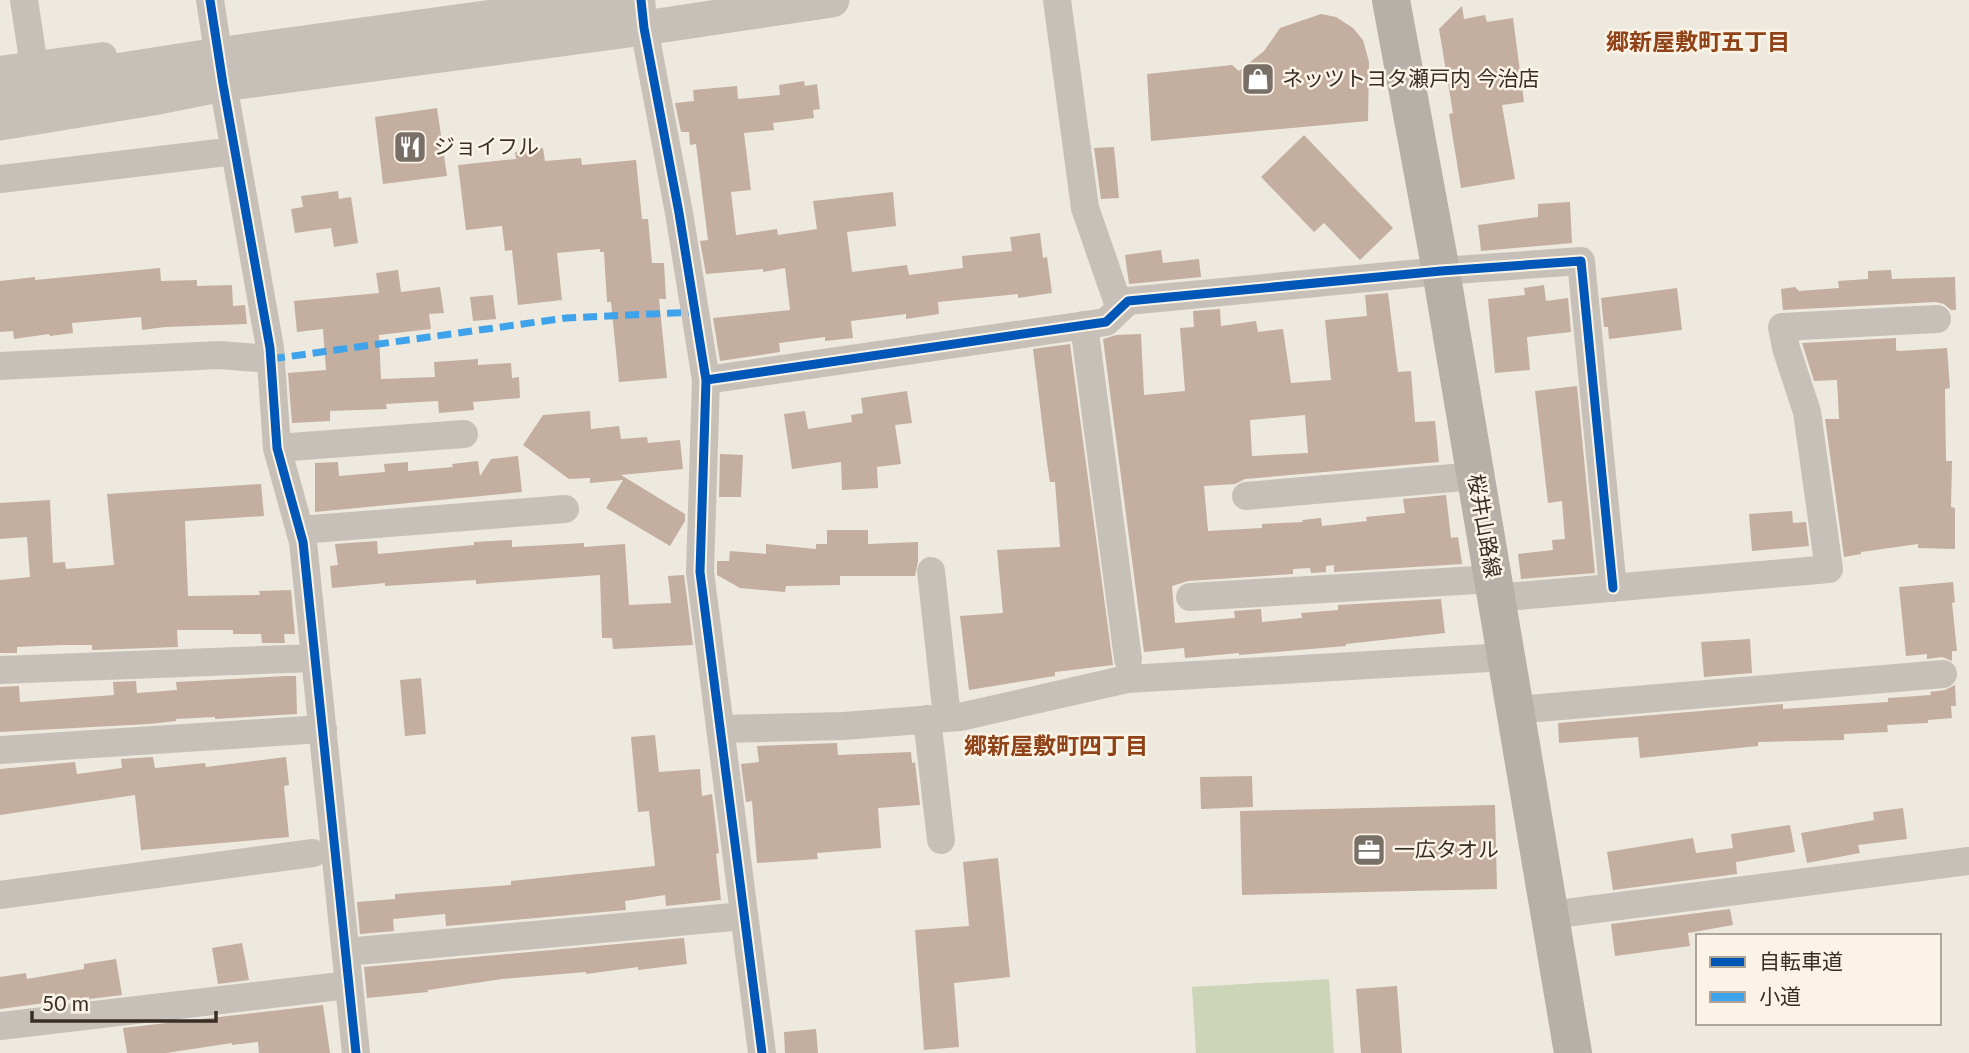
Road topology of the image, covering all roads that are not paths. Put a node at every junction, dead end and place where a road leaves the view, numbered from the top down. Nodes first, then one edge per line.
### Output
1 (24, 0) edge
2 (210, 0) edge
3 (616, 0) edge
4 (832, 0) edge
5 (1057, 0) edge
6 (1391, 0) edge
7 (643, 14) edge
8 (219, 60) junction
9 (34, 66) junction
10 (0, 71) edge
11 (152, 82) junction
12 (0, 89) edge
13 (0, 123) edge
14 (235, 150) junction
15 (0, 179) edge
16 (1441, 271) junction
17 (1120, 309) junction
18 (1937, 319) dead end
19 (1084, 325) junction
20 (271, 359) junction
21 (0, 366) edge
22 (706, 380) junction
23 (464, 434) dead end
24 (277, 449) junction
25 (1475, 476) junction
26 (1247, 496) dead end
27 (565, 509) dead end
28 (300, 530) junction
29 (931, 571) dead end
30 (1613, 587) junction
31 (1494, 588) junction
32 (1190, 597) dead end
33 (1506, 657) junction
34 (315, 658) junction
35 (1128, 659) dead end
36 (0, 670) edge
37 (1943, 674) dead end
38 (1515, 710) junction
39 (937, 718) junction
40 (323, 729) junction
41 (720, 730) junction
42 (0, 750) edge
43 (941, 840) dead end
44 (313, 853) dead end
45 (1969, 861) edge
46 (0, 895) edge
47 (1550, 915) junction
48 (744, 916) junction
49 (346, 952) junction
50 (349, 985) junction
51 (0, 1026) edge
52 (356, 1053) edge
53 (762, 1053) edge
54 (1573, 1053) edge

1 - 9 street
2 - 8 street
3 - 8 street
4 - 7 street
5 - 17 street
6 - 16 main road, 桜井山路線
7 - 8 street
7 - 22 street
8 - 9 street
8 - 11 street
8 - 14 street
9 - 10 street
11 - 12 street
11 - 13 street
14 - 15 street
14 - 20 street
16 - 17 street
16 - 25 main road, 桜井山路線
16 - 30 street
17 - 19 street
18 - 30 street
19 - 22 street
19 - 35 street
20 - 21 street
20 - 24 street
22 - 41 street
23 - 24 street
24 - 28 street
25 - 26 street
25 - 31 main road, 桜井山路線
27 - 28 street
28 - 34 street
29 - 39 street
30 - 31 street
31 - 32 street
31 - 33 main road, 桜井山路線
33 - 38 main road, 桜井山路線
33 - 39 street
34 - 36 street
34 - 40 street
37 - 38 street
38 - 47 main road, 桜井山路線
39 - 41 street
39 - 43 street
40 - 42 street
40 - 49 street
41 - 48 street
44 - 46 street
45 - 47 street
47 - 54 main road, 桜井山路線
48 - 49 street
48 - 53 street
49 - 50 street
50 - 51 street
50 - 52 street

